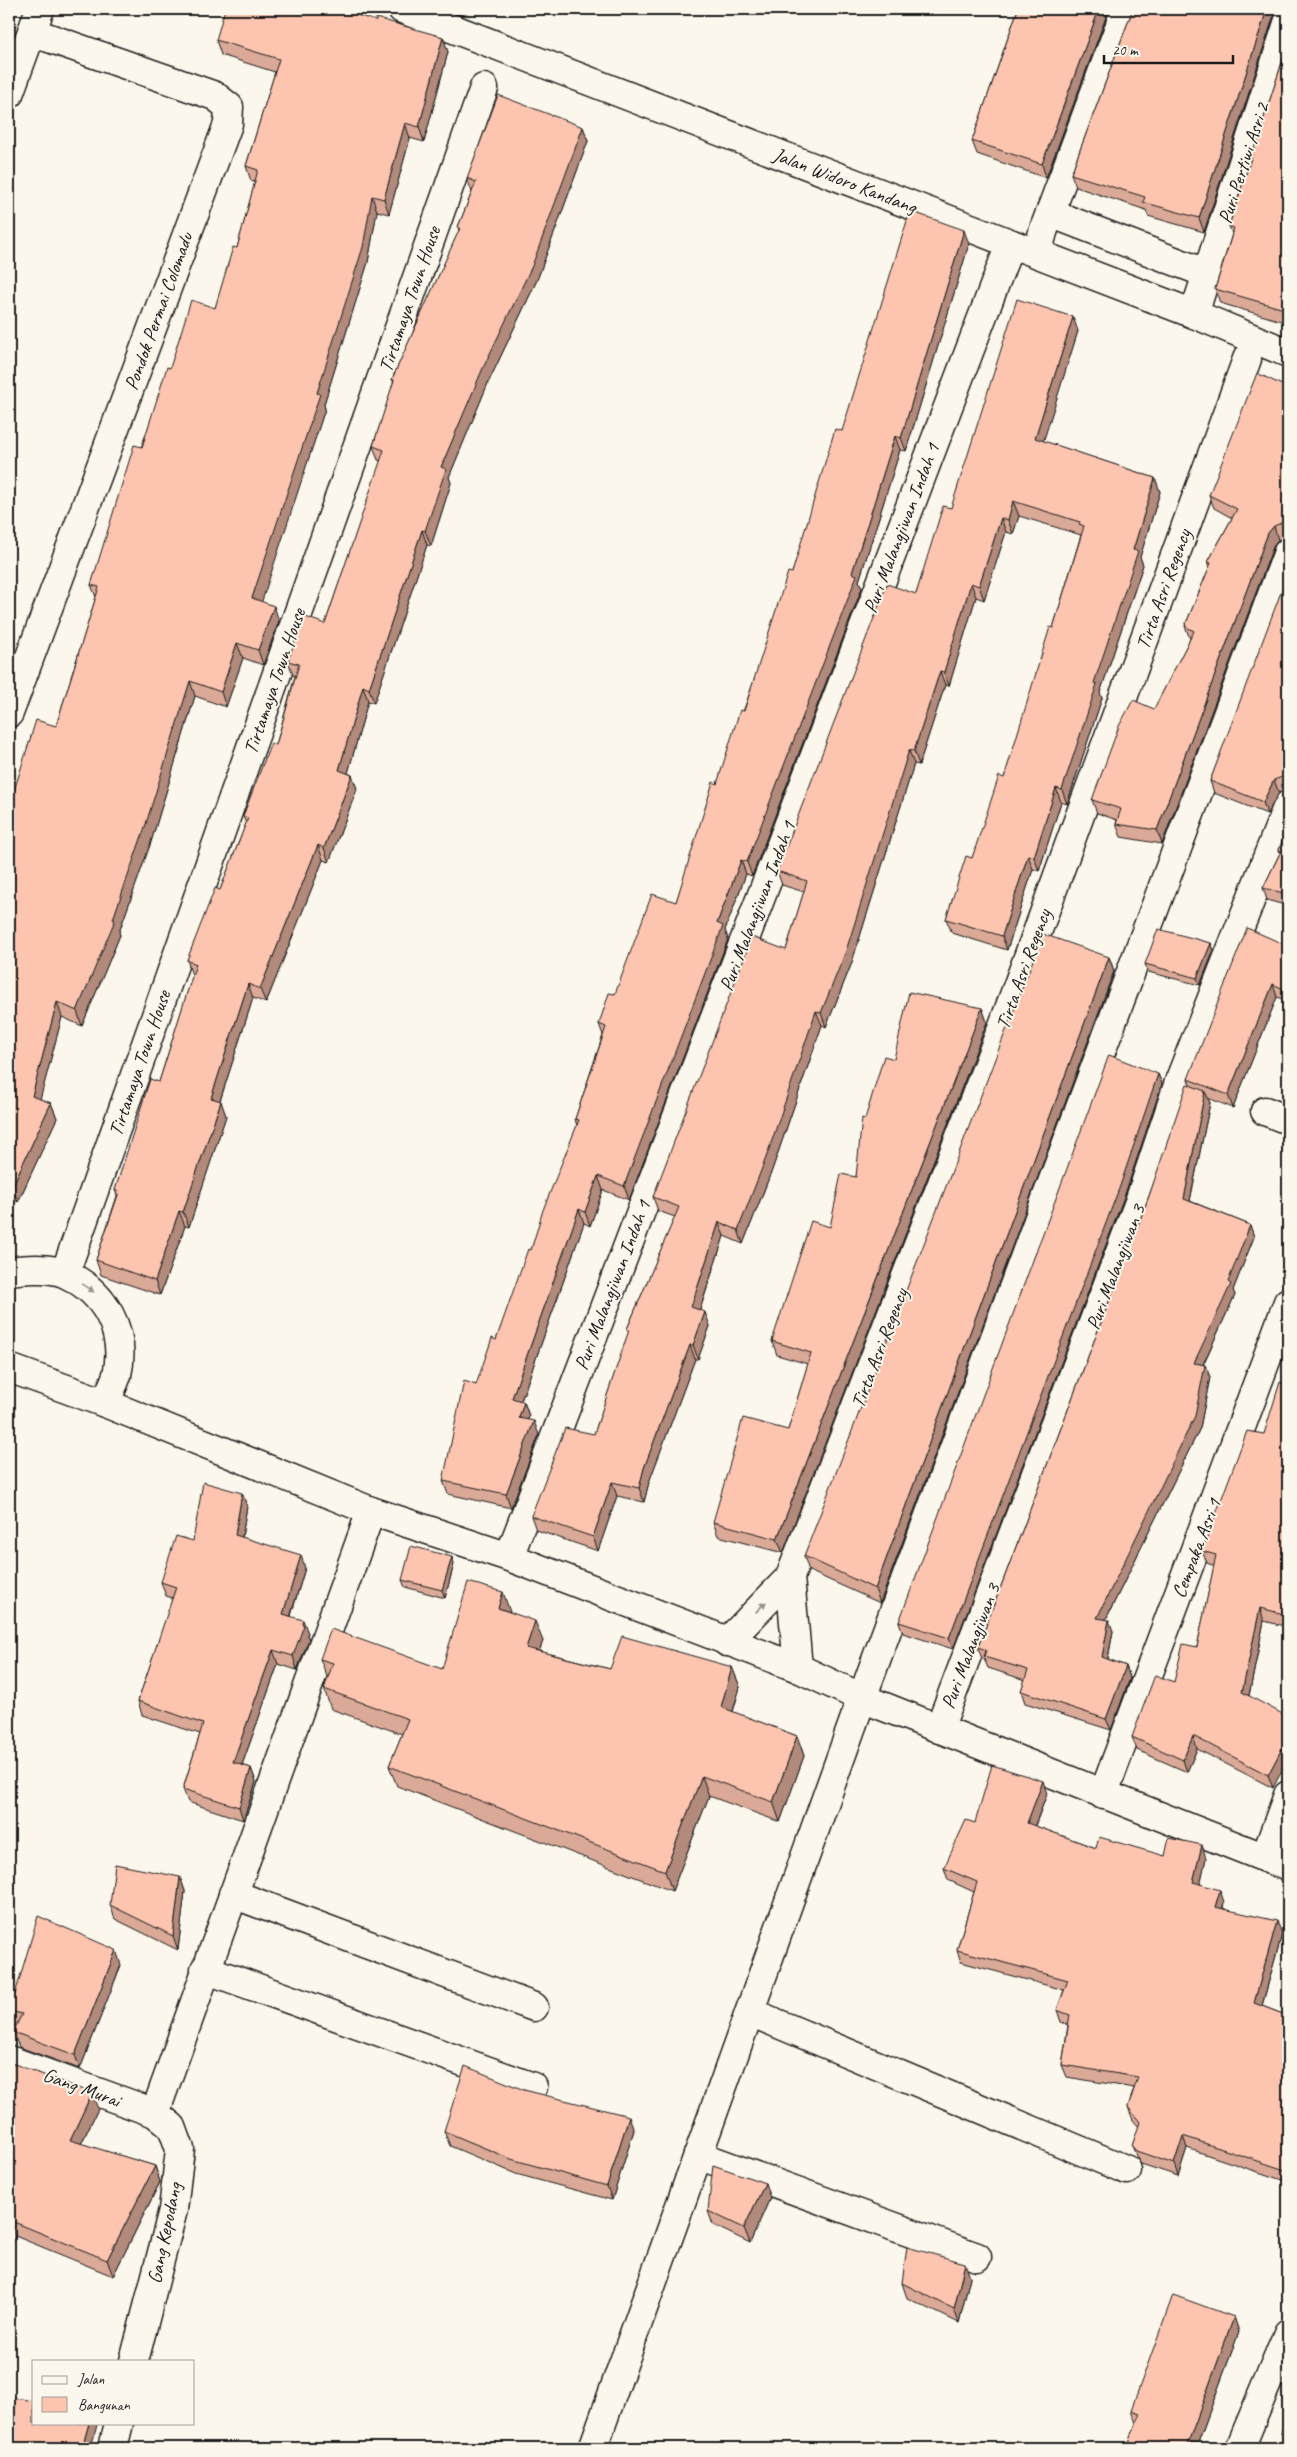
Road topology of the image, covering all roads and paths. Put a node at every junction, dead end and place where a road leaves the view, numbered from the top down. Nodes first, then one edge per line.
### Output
1 (402, 9) edge
2 (1126, 9) edge
3 (36, 20) edge
4 (1288, 23) edge
5 (484, 88) dead end
6 (9, 94) edge
7 (1050, 214) junction
8 (1037, 253) junction
9 (1006, 255) dead end
10 (1208, 274) junction
11 (1194, 314) junction
12 (1288, 353) edge
13 (1247, 359) dead end
14 (1288, 552) edge
15 (9, 713) edge
16 (1288, 805) edge
17 (9, 1271) edge
18 (65, 1273) junction
19 (1288, 1302) edge
20 (9, 1368) edge
21 (105, 1403) junction
22 (372, 1511) junction
23 (508, 1557) junction
24 (790, 1577) junction
25 (727, 1642) junction
26 (798, 1668) junction
27 (862, 1698) junction
28 (939, 1729) junction
29 (1103, 1795) junction
30 (1288, 1795) edge
31 (1277, 1862) edge
32 (233, 1894) junction
33 (205, 1969) junction
34 (534, 2007) dead end
35 (750, 2012) junction
36 (9, 2060) edge
37 (533, 2087) dead end
38 (155, 2114) junction
39 (698, 2155) junction
40 (1127, 2170) dead end
41 (976, 2257) dead end
42 (1288, 2334) edge
43 (134, 2360) edge
44 (119, 2424) edge
45 (113, 2448) edge
46 (593, 2448) edge
47 (1240, 2448) edge

1 - 8 street, Jalan Widoro Kandang
2 - 7 street
3 - 6 street, Pondok Permai Colomadu
3 - 15 street, Pondok Permai Colomadu
4 - 10 street, Puri Pertiwi Asri 2
5 - 18 street, Tirtamaya Town House
7 - 8 street
7 - 10 street
8 - 11 street, Jalan Widoro Kandang
9 - 23 street, Puri Malangjiwan Indah 1
10 - 11 street, Puri Pertiwi Asri 2
11 - 12 street, Jalan Widoro Kandang
13 - 24 street, Tirta Asri Regency
14 - 27 street
16 - 28 street, Puri Malangjiwan 3
17 - 18 street
18 -> 21 street
19 - 29 street, Cempaka Asri 1
20 - 21 street
21 - 22 street
22 - 23 street
22 - 32 street
23 - 25 street
25 -> 24 street, Tirta Asri Regency
24 - 26 street, Tirta Asri Regency
25 - 26 street
26 - 27 street
27 - 28 street
27 - 35 street
28 - 29 street
29 - 31 street
30 - 31 street
32 - 33 street
32 - 34 street
33 - 37 street
33 - 38 street
35 - 39 street
35 - 40 street
36 - 38 street, Gang Murai
38 - 43 street, Gang Kepodang
39 - 41 street
39 - 46 street
42 - 47 street
44 - 45 street

